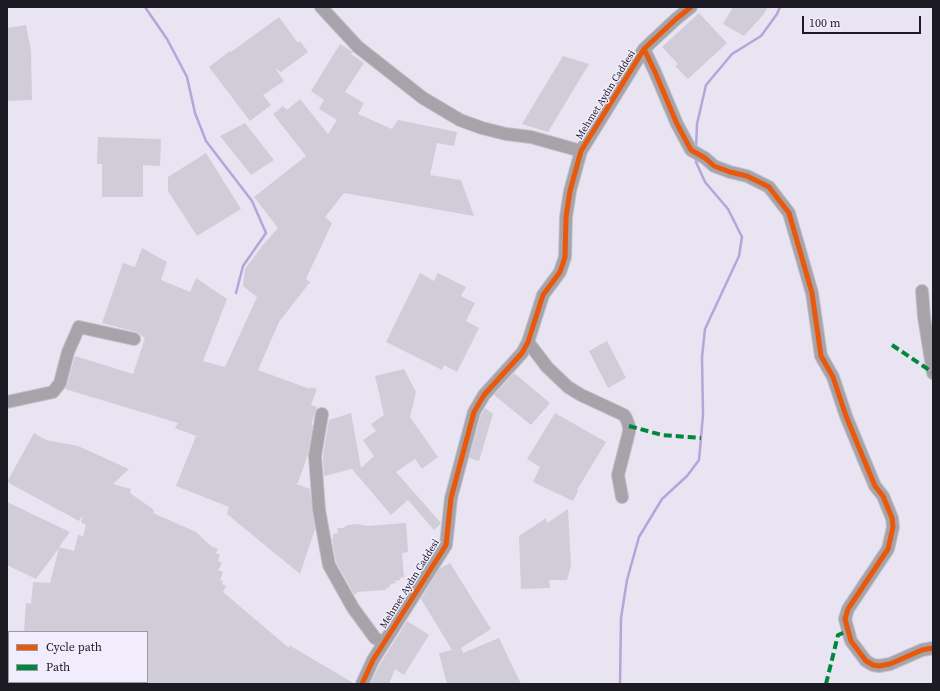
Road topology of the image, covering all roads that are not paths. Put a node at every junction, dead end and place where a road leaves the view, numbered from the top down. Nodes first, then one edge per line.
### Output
1 (321, 7) edge
2 (691, 7) edge
3 (644, 49) junction
4 (581, 151) junction
5 (922, 290) dead end
6 (134, 339) dead end
7 (528, 342) junction
8 (933, 373) edge
9 (7, 402) edge
10 (322, 414) dead end
11 (622, 497) dead end
12 (384, 643) junction
13 (933, 648) edge
14 (362, 684) edge

1 - 4 street
2 - 3 street, Mehmet Aydın Caddesi
3 - 4 street, Mehmet Aydın Caddesi
3 - 13 street
4 - 7 street, Mehmet Aydın Caddesi
5 - 8 street
6 - 9 street
7 - 11 street
7 - 12 street, Mehmet Aydın Caddesi
10 - 12 street
12 - 14 street, Mehmet Aydın Caddesi

